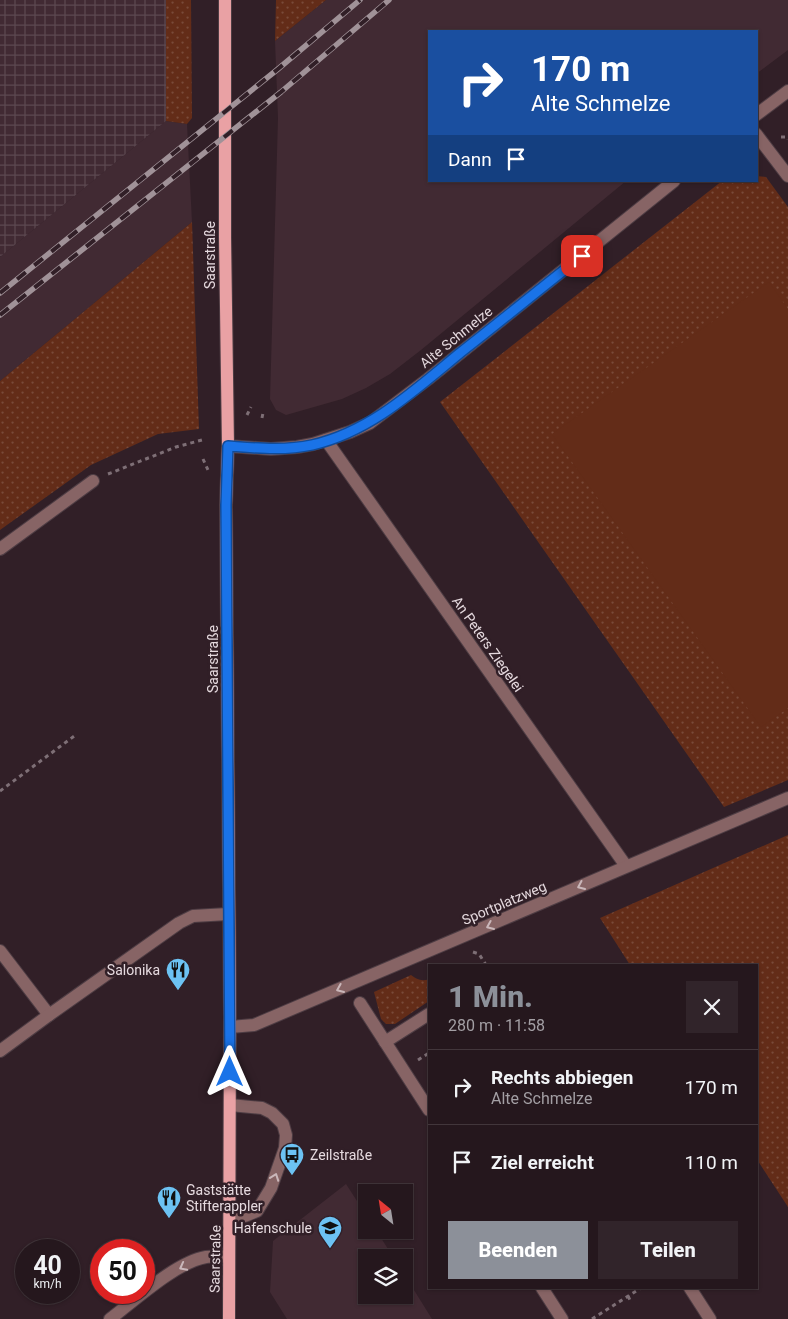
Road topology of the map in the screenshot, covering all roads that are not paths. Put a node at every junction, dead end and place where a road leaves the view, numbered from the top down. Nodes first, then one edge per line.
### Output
1 (225, 0) edge
2 (788, 91) edge
3 (758, 114) edge
4 (758, 137) edge
5 (788, 176) edge
6 (673, 182) edge
7 (326, 440) junction
8 (228, 446) junction
9 (93, 480) road end
10 (0, 549) edge
11 (788, 798) edge
12 (626, 866) junction
13 (228, 914) junction
14 (0, 951) edge
15 (360, 1003) dead end
16 (49, 1015) junction
17 (428, 1015) edge
18 (230, 1027) junction
19 (385, 1042) junction
20 (0, 1051) edge
21 (230, 1105) junction
22 (428, 1108) edge
23 (230, 1216) junction
24 (229, 1256) junction
25 (543, 1289) edge
26 (691, 1289) edge
27 (110, 1319) edge
28 (230, 1319) edge
29 (562, 1319) edge
30 (710, 1319) edge

1 - 8 main road, Saarstraße
2 - 3 street
4 - 5 street
6 - 7 street, Alte Schmelze
7 - 8 street, Alte Schmelze
7 - 12 street, An Peters Ziegelei
8 - 13 main road, Saarstraße
9 - 10 street
11 - 12 street, Sportplatzweg
12 -> 18 street, Sportplatzweg
13 - 16 street
13 - 18 main road, Saarstraße
14 - 16 street
15 - 19 street
16 - 20 street
17 - 19 street
18 - 21 main road, Saarstraße
19 - 22 street
21 - 23 main road, Saarstraße
23 -> 21 street
23 - 24 main road, Saarstraße
24 -> 27 street
24 - 28 main road, Saarstraße
25 - 29 street
26 - 30 street

